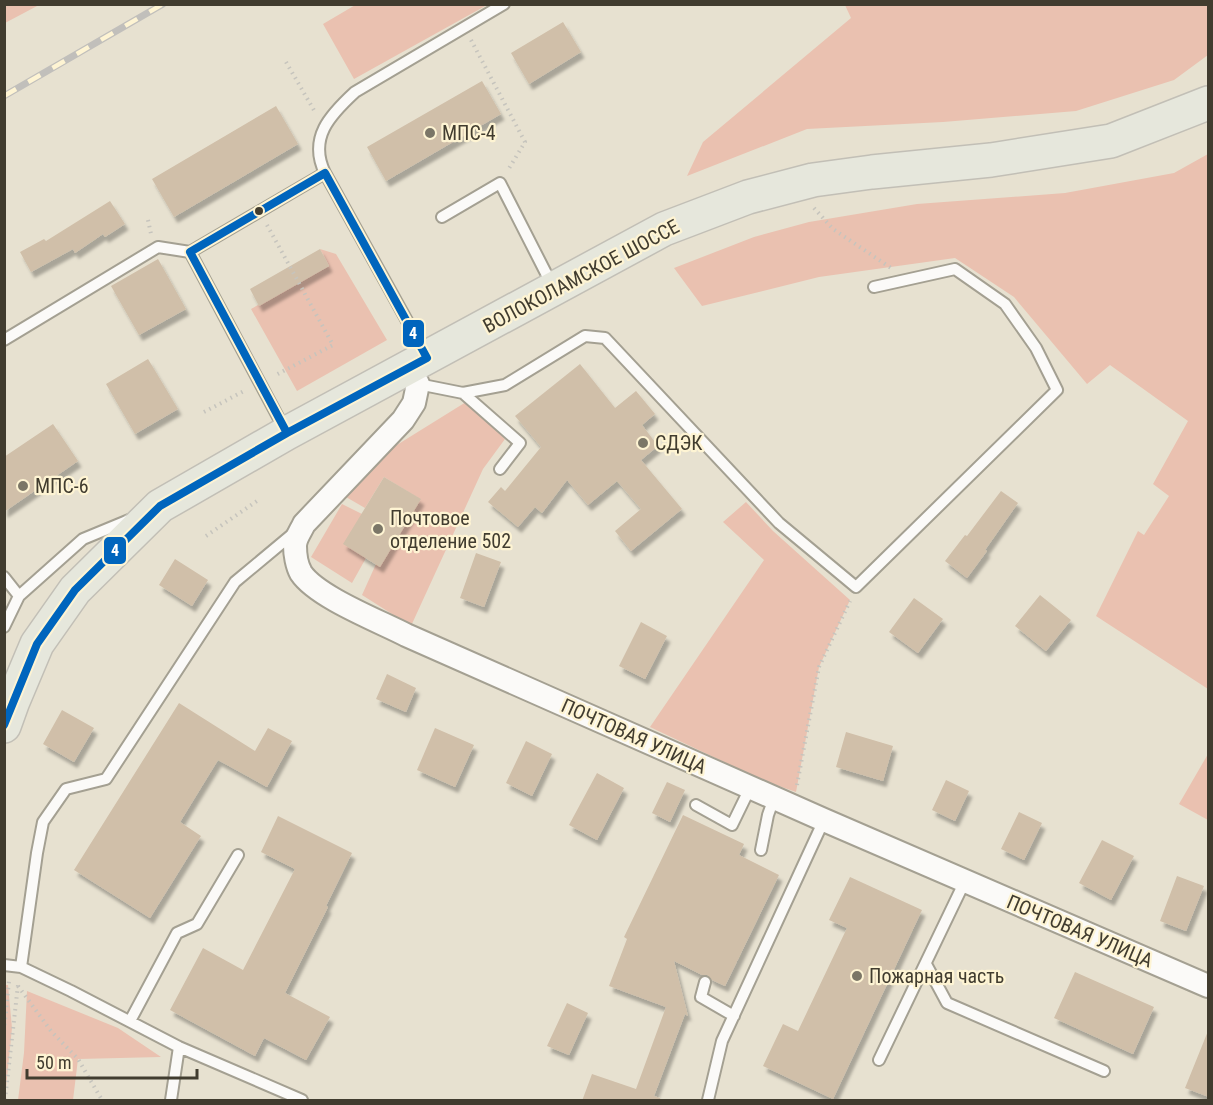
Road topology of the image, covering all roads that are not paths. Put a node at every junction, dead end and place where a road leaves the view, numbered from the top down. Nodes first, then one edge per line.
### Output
1 (504, 4) edge
2 (1209, 103) edge
3 (325, 173) junction
4 (442, 217) dead end
5 (190, 252) junction
6 (874, 287) dead end
7 (554, 288) junction
8 (4, 340) edge
9 (418, 370) junction
10 (463, 393) junction
11 (287, 433) junction
12 (500, 469) dead end
13 (160, 507) junction
14 (304, 524) junction
15 (4, 578) edge
16 (19, 596) junction
17 (4, 627) edge
18 (4, 726) edge
19 (750, 788) junction
20 (783, 802) junction
21 (696, 805) dead end
22 (824, 820) junction
23 (761, 850) dead end
24 (238, 855) dead end
25 (965, 881) junction
26 (926, 964) junction
27 (4, 965) edge
28 (21, 967) junction
29 (705, 982) dead end
30 (1209, 986) edge
31 (734, 1016) junction
32 (130, 1021) junction
33 (179, 1047) junction
34 (879, 1060) dead end
35 (1104, 1071) dead end
36 (171, 1101) edge
37 (302, 1101) edge
38 (708, 1101) edge

1 - 3 lane
2 - 7 main road, ВОЛОКОЛАМСКОЕ ШОССЕ
3 - 5 lane
3 - 9 lane
4 - 7 lane
5 - 8 lane
5 - 11 lane
6 - 10 lane
7 - 9 main road, ВОЛОКОЛАМСКОЕ ШОССЕ
9 - 10 lane
9 - 11 main road, ВОЛОКОЛАМСКОЕ ШОССЕ
9 - 14 street, ПОЧТОВАЯ УЛИЦА
10 - 12 lane
11 - 13 main road, ВОЛОКОЛАМСКОЕ ШОССЕ
13 - 16 lane
13 - 18 main road, ВОЛОКОЛАМСКОЕ ШОССЕ
14 - 19 street, ПОЧТОВАЯ УЛИЦА
14 - 28 lane
15 - 16 lane
16 - 17 lane
19 - 20 street, ПОЧТОВАЯ УЛИЦА
19 - 21 lane
20 - 22 street, ПОЧТОВАЯ УЛИЦА
20 - 23 lane
22 - 25 street, ПОЧТОВАЯ УЛИЦА
22 - 31 lane
24 - 32 lane
25 - 26 lane
25 - 30 street, ПОЧТОВАЯ УЛИЦА
26 - 34 lane
26 - 35 lane
27 - 28 lane
28 - 32 lane
29 - 31 lane
31 - 38 lane
32 - 33 lane
33 - 36 lane
33 - 37 lane

